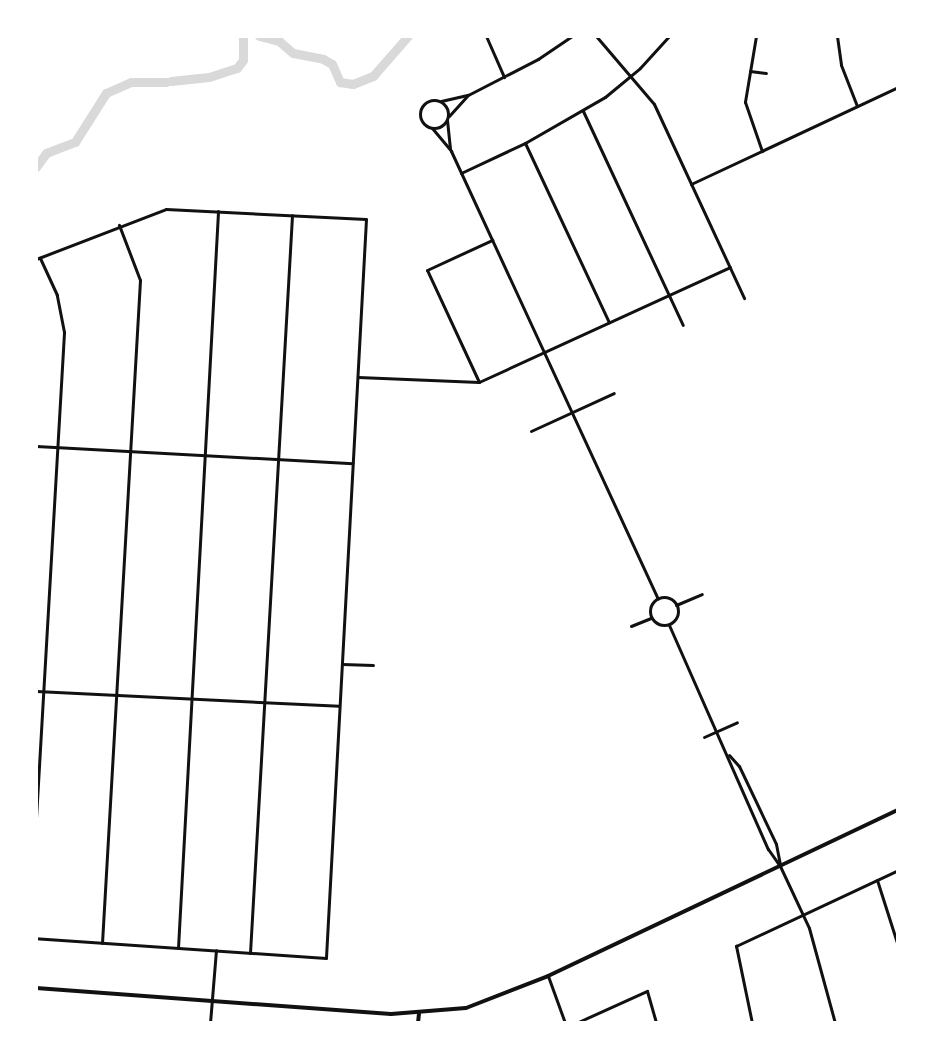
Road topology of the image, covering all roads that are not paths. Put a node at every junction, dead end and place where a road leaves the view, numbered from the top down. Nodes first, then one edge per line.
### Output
1 (486, 36) edge
2 (572, 36) edge
3 (596, 36) edge
4 (669, 36) edge
5 (756, 36) edge
6 (837, 36) edge
7 (750, 71) junction
8 (766, 74) dead end
9 (631, 76) junction
10 (504, 77) junction
11 (898, 87) edge
12 (468, 95) junction
13 (441, 101) junction
14 (857, 106) junction
15 (583, 111) junction
16 (447, 119) junction
17 (432, 128) junction
18 (525, 144) junction
19 (451, 151) junction
20 (762, 151) junction
21 (461, 173) junction
22 (691, 184) junction
23 (218, 211) junction
24 (292, 215) junction
25 (119, 225) junction
26 (492, 240) junction
27 (38, 258) edge
28 (730, 267) junction
29 (669, 295) junction
30 (744, 298) dead end
31 (609, 322) junction
32 (683, 326) dead end
33 (543, 353) junction
34 (358, 376) junction
35 (478, 382) junction
36 (614, 393) dead end
37 (571, 413) junction
38 (531, 432) dead end
39 (36, 446) edge
40 (57, 447) junction
41 (130, 451) junction
42 (204, 456) junction
43 (278, 460) junction
44 (353, 463) junction
45 (702, 594) dead end
46 (658, 598) junction
47 (676, 605) junction
48 (651, 618) junction
49 (669, 625) junction
50 (631, 626) dead end
51 (341, 664) junction
52 (373, 665) dead end
53 (36, 691) edge
54 (43, 692) junction
55 (116, 695) junction
56 (192, 699) junction
57 (264, 703) junction
58 (339, 706) junction
59 (736, 722) dead end
60 (717, 730) junction
61 (704, 737) dead end
62 (729, 755) junction
63 (898, 810) edge
64 (36, 818) edge
65 (780, 866) junction
66 (898, 870) edge
67 (877, 880) junction
68 (803, 915) junction
69 (36, 938) edge
70 (102, 943) junction
71 (898, 946) edge
72 (178, 948) junction
73 (216, 950) junction
74 (250, 953) junction
75 (548, 976) junction
76 (36, 988) edge
77 (212, 999) junction
78 (419, 1014) junction
79 (210, 1023) edge
80 (418, 1023) edge
81 (565, 1023) edge
82 (576, 1023) edge
83 (656, 1023) edge
84 (752, 1023) edge
85 (836, 1023) edge

1 - 10 street
2 - 10 street
3 - 9 street
4 - 9 street
5 - 7 street
6 - 14 street
7 - 8 street
7 - 20 street
9 - 15 street
9 - 22 street
10 - 12 street
11 - 14 street
12 - 13 street
12 - 16 street
13 - 16 street
13 - 17 street
14 - 20 street
15 - 18 street
15 - 29 street
16 - 17 street
16 - 19 street
17 - 19 street
18 - 21 street
18 - 31 street
19 - 21 street
20 - 22 street
21 - 26 street
22 - 28 street
23 - 24 street
23 - 25 street
23 - 42 street
24 - 34 street
24 - 43 street
25 - 27 street
25 - 41 street
26 - 33 street
26 - 35 street
27 - 40 street
28 - 29 street
28 - 30 street
29 - 31 street
29 - 32 street
31 - 33 street
33 - 35 street
33 - 37 street
34 - 35 street
34 - 44 street
36 - 37 street
37 - 38 street
37 - 46 street
39 - 40 street
40 - 41 street
40 - 54 street
41 - 42 street
41 - 55 street
42 - 43 street
42 - 56 street
43 - 44 street
43 - 57 street
44 - 51 street
45 - 47 street
46 - 47 street
46 - 48 street
47 - 49 street
48 - 49 street
48 - 50 street
49 - 60 street
51 - 52 street
51 - 58 street
53 - 54 street
54 - 55 street
54 - 64 street
55 - 56 street
55 - 70 street
56 - 57 street
56 - 72 street
57 - 58 street
57 - 74 street
58 - 74 street
59 - 60 street
60 - 61 street
60 - 62 street
62 - 65 street
62 - 65 street
63 - 65 main road
65 - 68 street
65 - 75 main road
66 - 67 street
67 - 68 street
67 - 71 street
68 - 84 street
68 - 85 street
69 - 70 street
70 - 72 street
72 - 73 street
73 - 74 street
73 - 77 street
75 - 78 main road
75 - 81 street
76 - 77 main road
77 - 78 main road
77 - 79 street
78 - 80 main road
82 - 83 street

